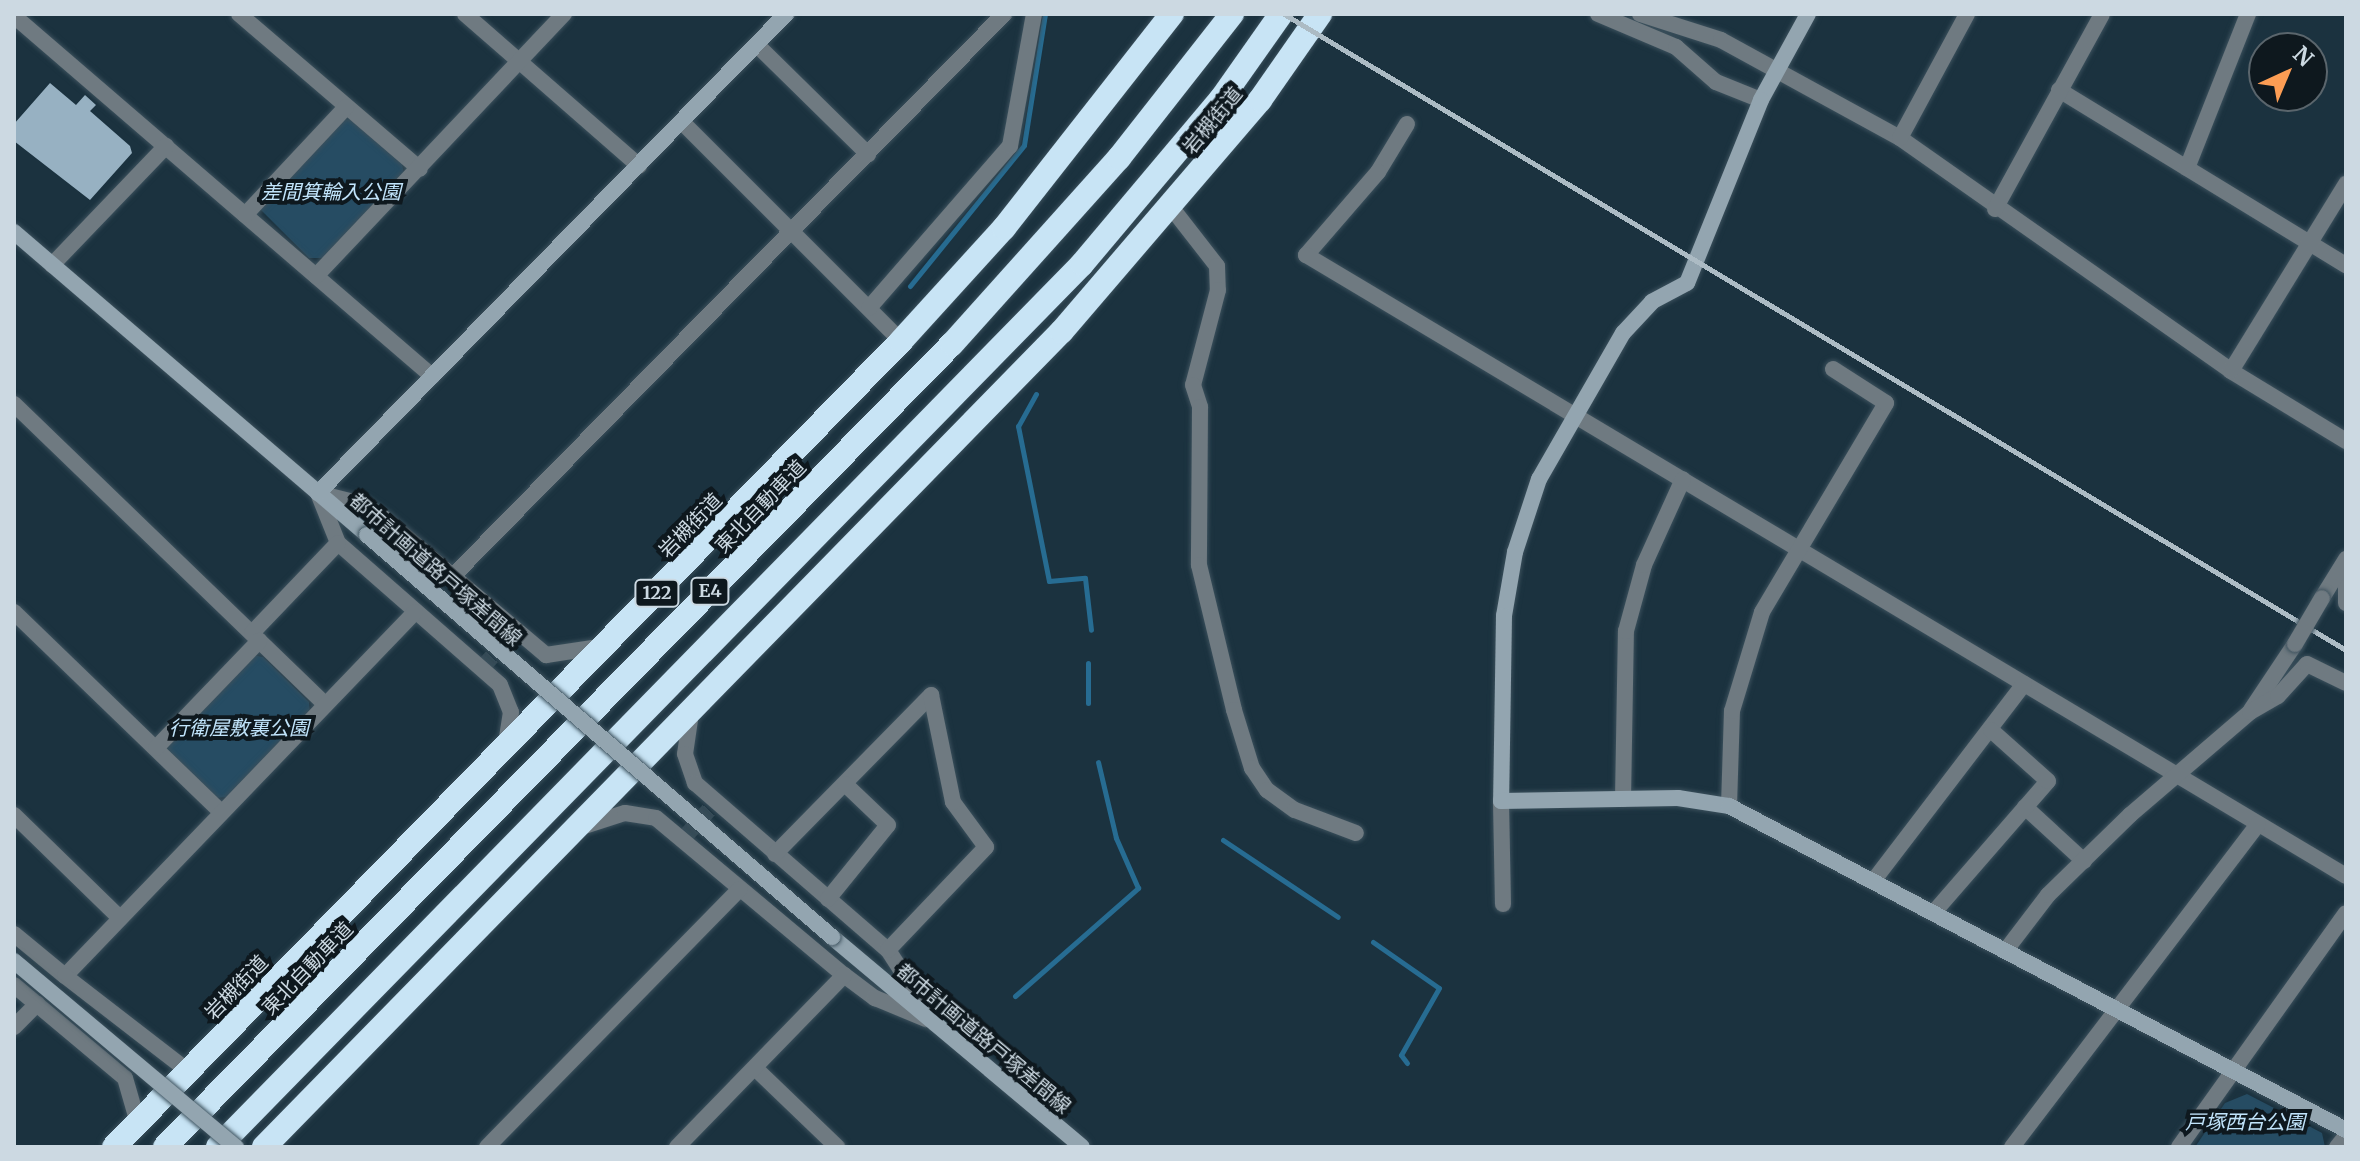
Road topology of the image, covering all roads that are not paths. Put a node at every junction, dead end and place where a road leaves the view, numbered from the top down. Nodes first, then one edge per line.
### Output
1 (239, 14) edge
2 (465, 14) edge
3 (564, 14) edge
4 (786, 14) edge
5 (1004, 14) edge
6 (1034, 14) edge
7 (1172, 14) edge
8 (1232, 14) edge
9 (1281, 14) edge
10 (1320, 14) edge
11 (1598, 14) edge
12 (1640, 14) edge
13 (1808, 14) edge
14 (1967, 14) edge
15 (2102, 14) edge
16 (2248, 14) edge
17 (14, 16) edge
18 (757, 45) junction
19 (523, 63) junction
20 (1777, 68) junction
21 (2059, 90) junction
22 (1761, 100) junction
23 (346, 107) junction
24 (682, 122) junction
25 (1407, 124) dead end
26 (1900, 138) junction
27 (166, 146) junction
28 (868, 154) junction
29 (639, 166) junction
30 (2187, 168) junction
31 (420, 169) junction
32 (2346, 184) edge
33 (1171, 207) junction
34 (1995, 209) junction
35 (245, 215) junction
36 (793, 231) junction
37 (14, 232) edge
38 (2308, 242) junction
39 (52, 265) junction
40 (2346, 265) edge
41 (316, 276) junction
42 (869, 308) junction
43 (901, 341) junction
44 (1833, 369) dead end
45 (2231, 371) junction
46 (432, 376) junction
47 (14, 404) edge
48 (1574, 414) junction
49 (2346, 441) edge
50 (1683, 479) junction
51 (318, 493) junction
52 (338, 543) junction
53 (1798, 548) junction
54 (2346, 559) edge
55 (2346, 574) edge
56 (453, 576) junction
57 (2346, 603) edge
58 (14, 612) edge
59 (415, 612) junction
60 (256, 637) junction
61 (609, 643) junction
62 (2346, 683) edge
63 (2024, 684) junction
64 (325, 704) junction
65 (693, 707) junction
66 (2250, 712) junction
67 (1991, 730) junction
68 (156, 748) junction
69 (505, 750) junction
70 (2176, 776) junction
71 (845, 784) junction
72 (1623, 799) junction
73 (1501, 801) junction
74 (1729, 806) junction
75 (2025, 807) junction
76 (220, 811) junction
77 (14, 815) edge
78 (2258, 824) junction
79 (1356, 833) dead end
80 (569, 835) junction
81 (775, 854) junction
82 (2084, 861) junction
83 (2346, 876) edge
84 (1874, 880) junction
85 (740, 889) junction
86 (828, 899) junction
87 (1503, 904) dead end
88 (1935, 911) junction
89 (2346, 913) edge
90 (120, 918) junction
91 (14, 934) edge
92 (888, 950) junction
93 (2006, 950) junction
94 (14, 961) edge
95 (844, 975) junction
96 (65, 976) junction
97 (14, 985) edge
98 (37, 1004) junction
99 (2117, 1009) junction
100 (935, 1023) junction
101 (14, 1027) edge
102 (755, 1068) junction
103 (2232, 1069) junction
104 (188, 1071) junction
105 (138, 1123) junction
106 (2346, 1130) edge
107 (2346, 1136) edge
108 (272, 1144) edge
109 (114, 1147) edge
110 (165, 1147) edge
111 (218, 1147) edge
112 (236, 1147) edge
113 (487, 1147) edge
114 (677, 1147) edge
115 (837, 1147) edge
116 (1082, 1147) edge
117 (2012, 1147) edge
118 (2179, 1147) edge
119 (2337, 1147) edge

1 - 23 street
2 - 19 street
3 - 19 street
4 - 18 street
5 - 28 street
6 - 42 street
7 - 43 highway, 岩槻街道 / 122
8 - 110 highway, 東北自動車道 / E4
9 - 111 highway, E4
10 - 33 highway, 岩槻街道
11 - 22 street
12 - 20 street
13 - 20 street
14 - 26 street
15 - 21 street
16 - 30 street
17 - 27 street
18 - 24 street
18 - 28 street
19 - 29 street
19 - 31 street
20 - 22 street
20 - 26 street
21 - 30 street
21 - 34 street
22 - 48 street
23 - 31 street
23 - 35 street
24 - 29 street
24 - 36 street
25 - 48 street
26 - 34 street
27 - 35 street
27 - 39 street
28 - 36 street
29 - 46 street
30 - 38 street
31 - 41 street
32 - 38 street
33 - 65 highway, 岩槻街道
33 - 79 street
34 - 45 street
35 - 41 street
36 - 42 street
36 - 56 street
37 - 39 street, 都市計画道路戸塚差間線
38 - 40 street
38 - 45 street
39 - 51 street, 都市計画道路戸塚差間線
41 - 46 street
42 - 43 street
43 - 61 highway, 岩槻街道 / 122
44 - 53 street
45 - 49 street
46 - 51 street
47 - 60 street
48 - 50 street
48 - 73 street
50 - 53 street
50 - 72 street
51 - 52 street
51 - 56 street
51 - 100 street, 都市計画道路戸塚差間線, bridge
52 - 59 street
52 - 60 street
53 - 63 street
53 - 74 street
54 - 66 street, bridge
55 - 57 street
56 - 61 street
58 - 68 street
59 - 64 street
59 - 69 street
60 - 64 street
60 - 68 street
61 - 69 highway, 岩槻街道 / 122
62 - 66 street
63 - 67 street
63 - 70 street
64 - 76 street
65 - 80 highway, 岩槻街道
65 - 81 street
66 - 70 street
67 - 75 street
67 - 84 street
68 - 76 street
69 - 104 highway, 岩槻街道 / 122
70 - 78 street
70 - 82 street
71 - 81 street
71 - 86 street
71 - 92 street
72 - 73 street
72 - 74 street
73 - 87 street
74 - 84 street
75 - 82 street
75 - 88 street
76 - 90 street
77 - 90 street
78 - 83 street
78 - 99 street
80 - 85 street
80 - 108 highway, 岩槻街道
81 - 86 street
82 - 93 street
84 - 88 street
85 - 95 street
85 - 113 street
86 - 92 street
88 - 93 street
89 - 103 street
90 - 96 street
91 - 96 street
92 - 100 street
93 - 99 street
94 - 112 street, bridge
95 - 100 street
95 - 102 street
96 - 104 street
97 - 98 street
98 - 101 street
98 - 105 street
99 - 103 street
99 - 117 street
100 - 116 street, 都市計画道路戸塚差間線
102 - 114 street
102 - 115 street
103 - 106 street
103 - 118 street
104 - 105 highway, 岩槻街道 / 122
105 - 109 highway, 岩槻街道 / 122
107 - 119 street

